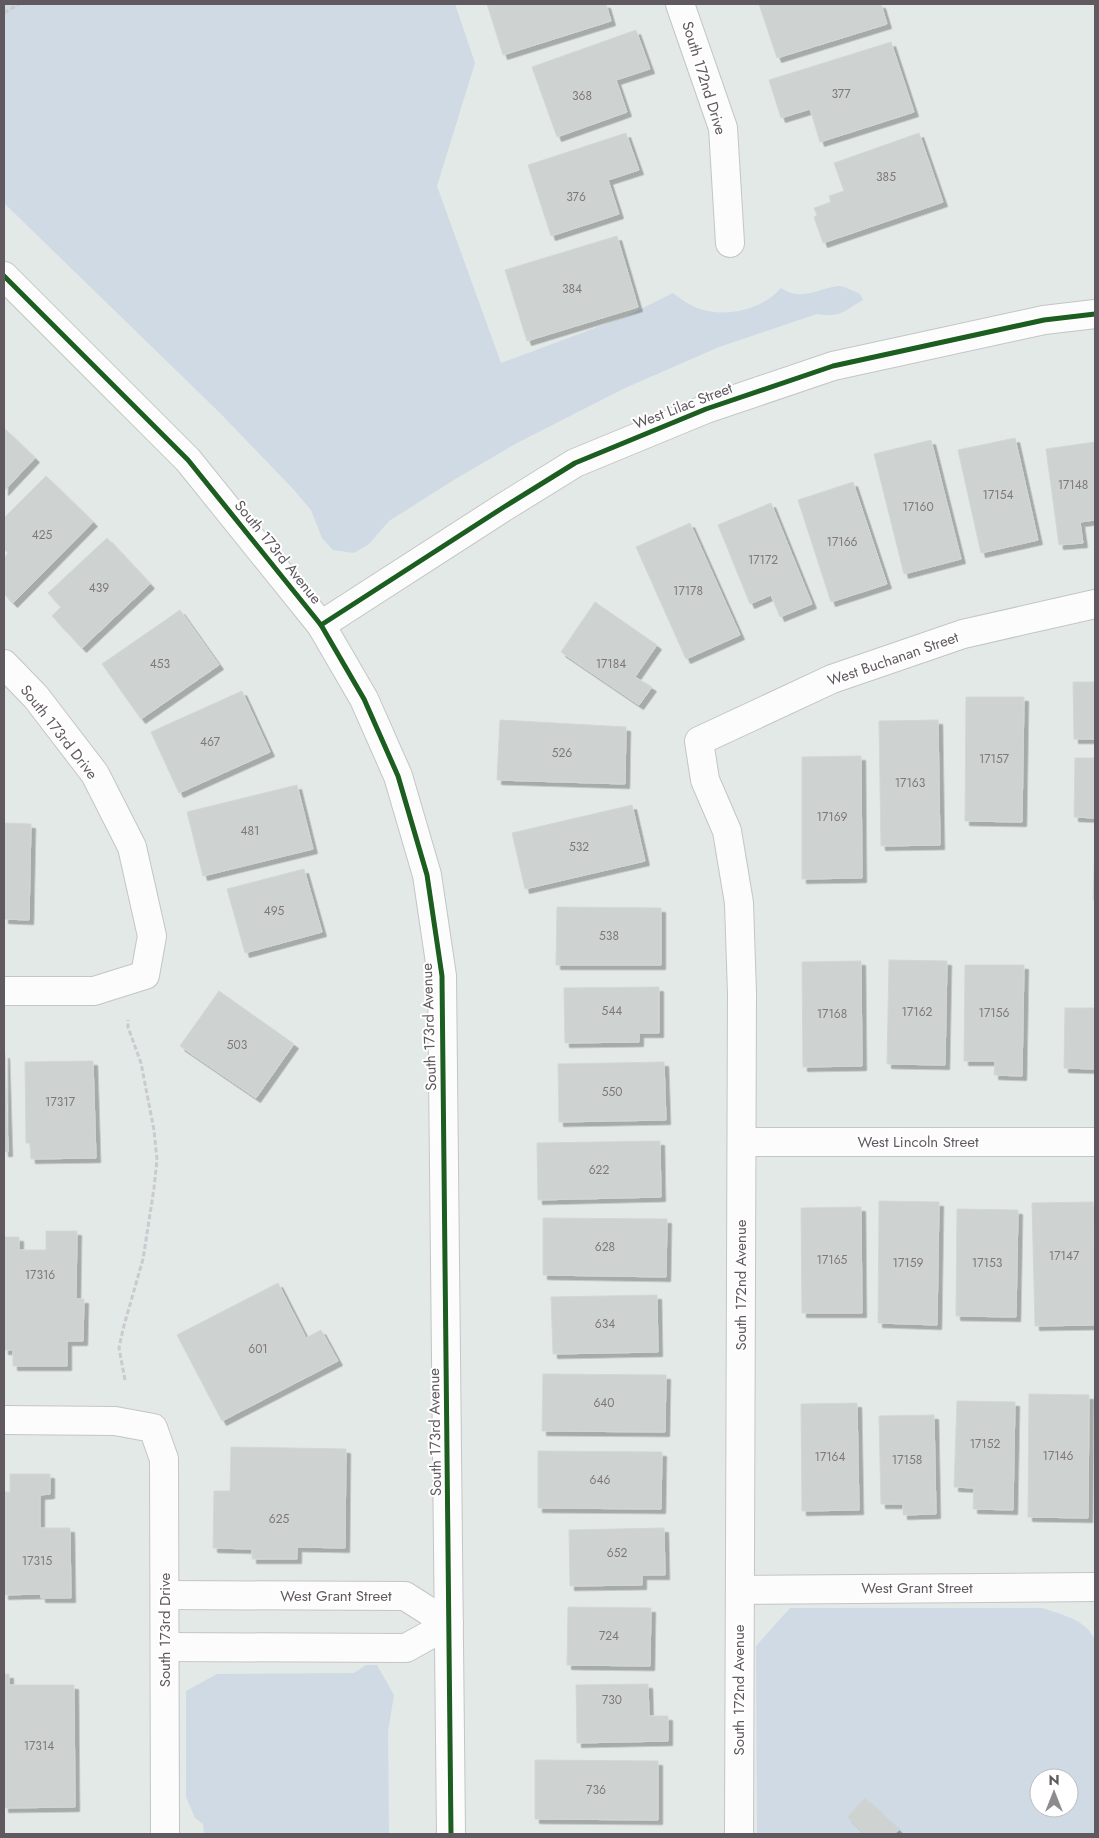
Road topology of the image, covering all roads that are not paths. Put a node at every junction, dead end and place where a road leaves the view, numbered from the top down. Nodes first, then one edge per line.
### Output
1 (680, 4) edge
2 (730, 243) dead end
3 (8, 288) edge
4 (1095, 314) edge
5 (1095, 604) edge
6 (321, 625) junction
7 (4, 664) edge
8 (699, 741) joint
9 (4, 991) edge
10 (742, 1142) junction
11 (1095, 1142) edge
12 (4, 1420) edge
13 (1095, 1587) edge
14 (740, 1590) junction
15 (165, 1595) junction
16 (450, 1624) junction
17 (165, 1647) junction
18 (165, 1834) edge
19 (451, 1834) edge
20 (739, 1834) edge

1 - 2 street, South 172nd Drive
3 - 6 street, South 173rd Avenue
4 - 6 street, West Lilac Street
5 - 8 street, West Buchanan Street
6 - 16 street, South 173rd Avenue
7 - 9 street, South 173rd Drive
8 - 10 street, South 172nd Avenue
10 - 11 street, West Lincoln Street
10 - 14 street, South 172nd Avenue
12 - 15 street, South 173rd Drive
13 - 14 street, West Grant Street
14 - 20 street, South 172nd Avenue
15 - 16 street, West Grant Street
15 - 17 street, South 173rd Drive
16 - 17 street
16 - 19 street, South 173rd Avenue
17 - 18 street, South 173rd Drive

